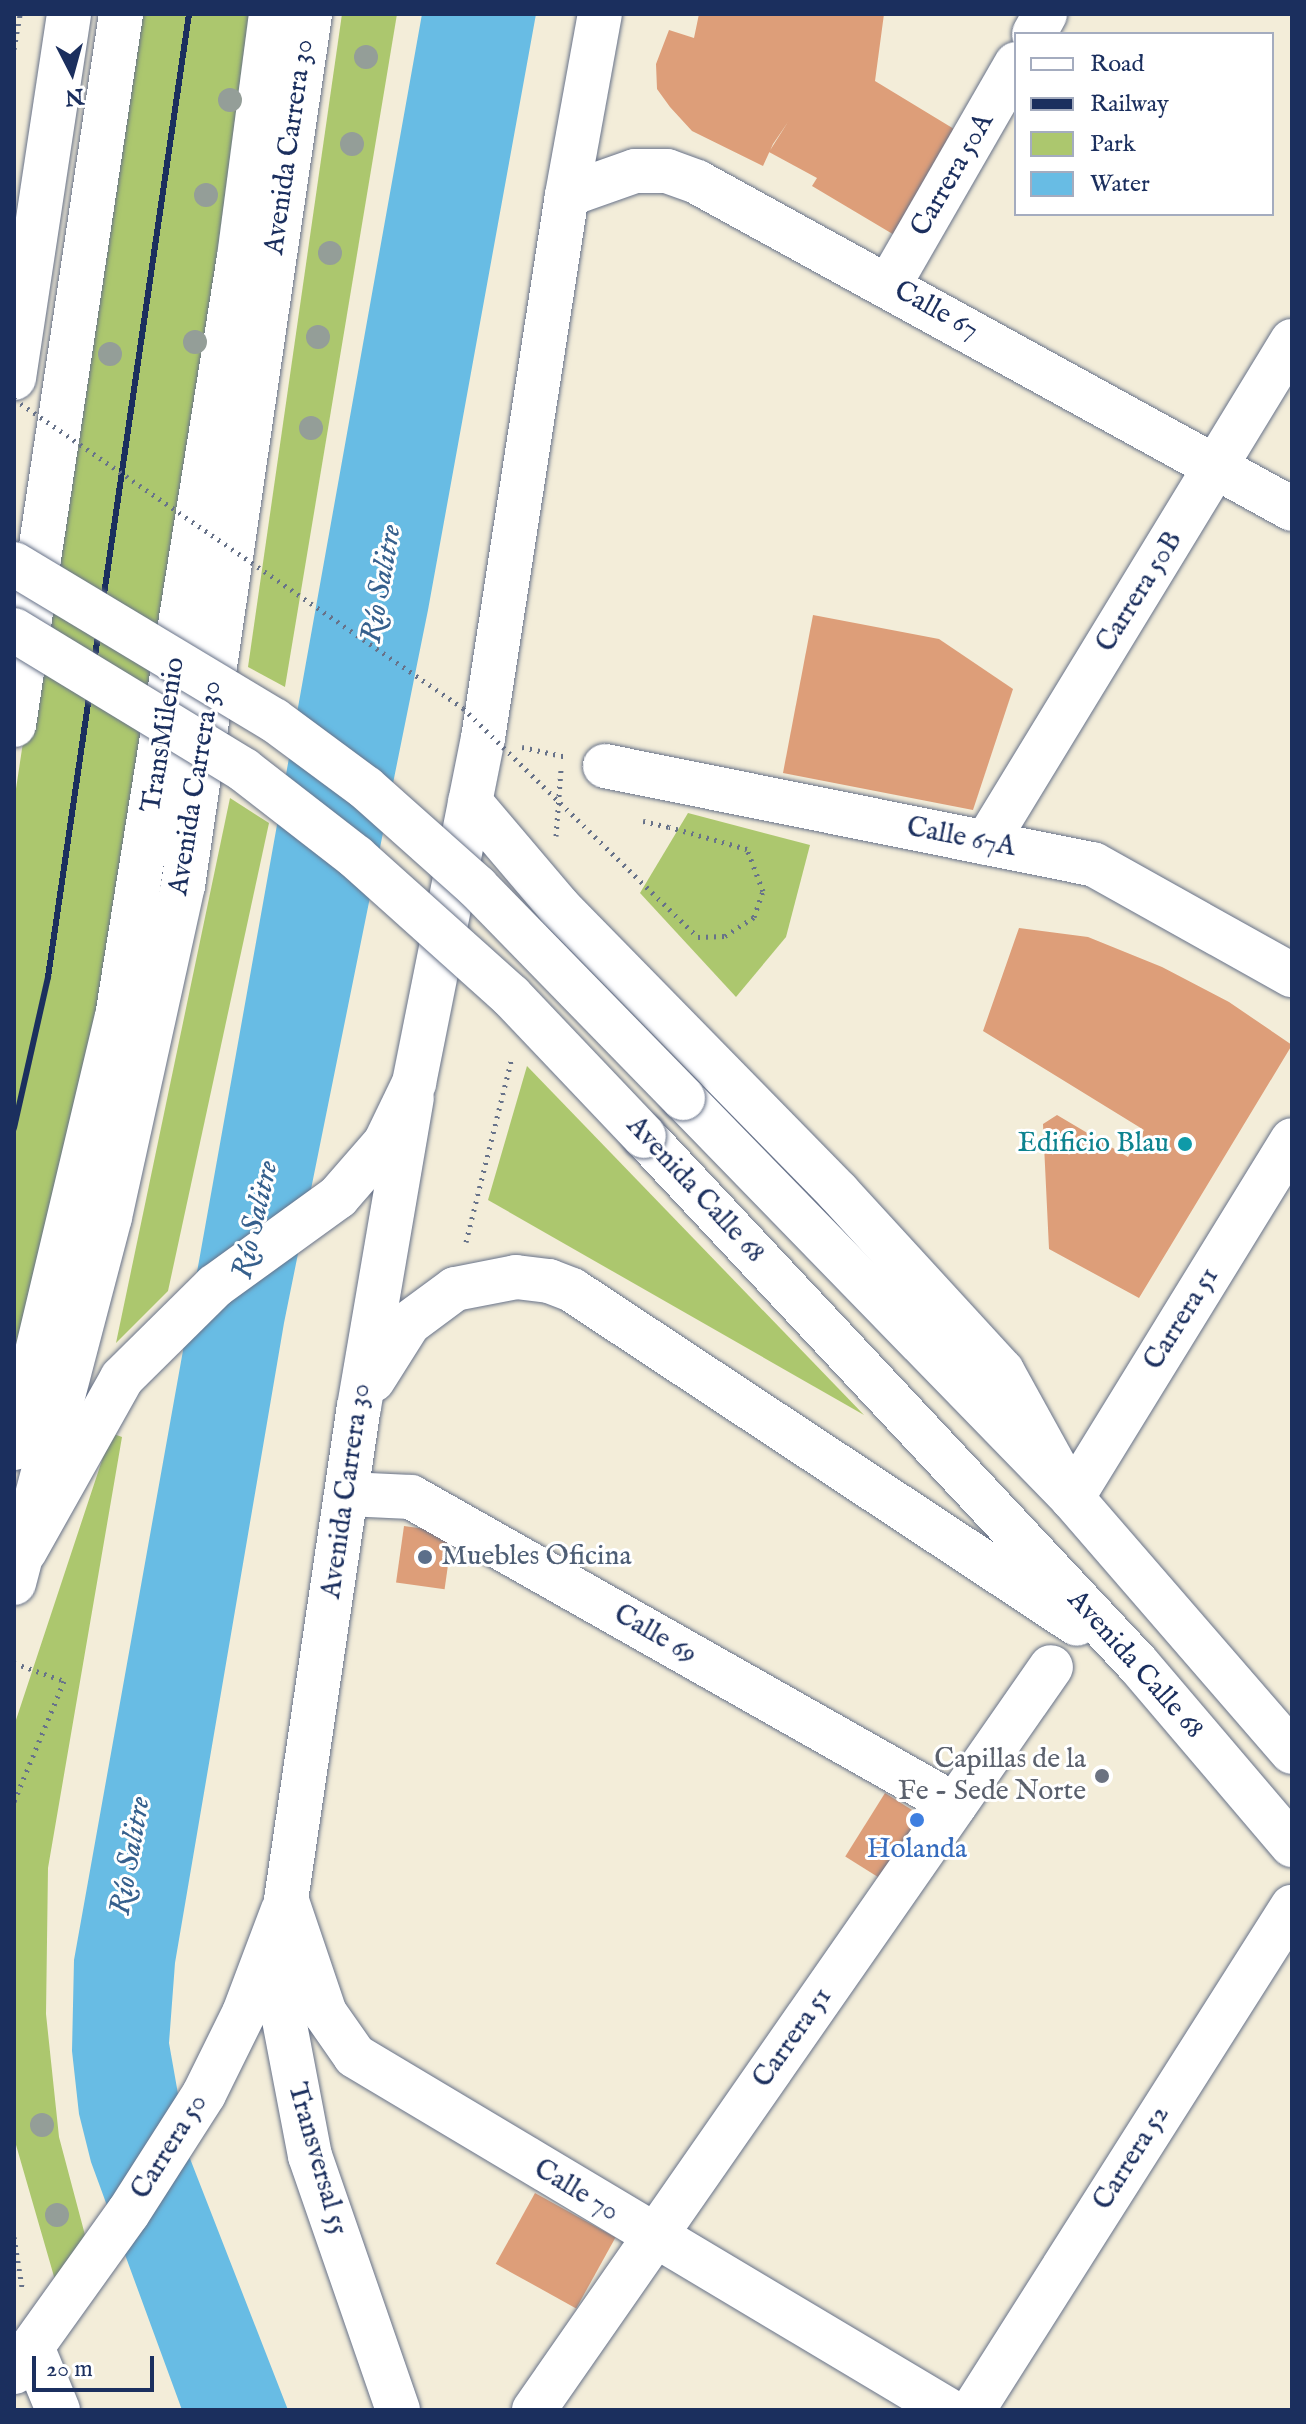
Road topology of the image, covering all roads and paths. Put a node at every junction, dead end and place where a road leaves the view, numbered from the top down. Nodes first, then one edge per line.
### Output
1 (20, 14) edge
2 (69, 14) edge
3 (121, 14) edge
4 (271, 14) edge
5 (310, 14) edge
6 (600, 14) edge
7 (1045, 14) edge
8 (1035, 32) edge
9 (14, 49) edge
10 (1014, 67) edge
11 (567, 195) junction
12 (889, 285) junction
13 (1292, 341) edge
14 (14, 378) edge
15 (14, 399) edge
16 (1216, 469) junction
17 (1292, 509) edge
18 (14, 564) edge
19 (14, 630) edge
20 (14, 725) edge
21 (483, 738) junction
22 (605, 766) joint
23 (470, 802) junction
24 (669, 827) dead end
25 (986, 843) junction
26 (1292, 975) edge
27 (414, 1083) junction
28 (1292, 1140) edge
29 (359, 1407) junction
30 (14, 1448) edge
31 (347, 1494) junction
32 (1072, 1498) junction
33 (19, 1567) edge
34 (14, 1663) edge
35 (1138, 1664) junction
36 (1051, 1667) dead end
37 (1292, 1752) edge
38 (14, 1802) edge
39 (955, 1805) junction
40 (1292, 1845) edge
41 (286, 1900) junction
42 (1292, 1907) edge
43 (654, 2237) junction
44 (23, 2359) edge
45 (58, 2410) edge
46 (398, 2410) edge
47 (534, 2410) edge
48 (948, 2410) edge
49 (973, 2410) edge

1 - 9 path
2 - 14 main road
3 - 20 main road
4 - 30 main road, TransMilenio
5 - 33 main road, Avenida Carrera 30
6 - 11 main road, Avenida Carrera 30
7 - 8 main road
10 - 12 main road, Carrera 50A
11 - 12 main road, Calle 67
11 - 21 main road, Avenida Carrera 30
12 - 16 main road, Calle 67
13 - 16 main road, Carrera 50B
15 - 24 path, bridge
16 - 17 main road, Calle 67
16 - 25 main road, Carrera 50B
18 - 32 main road, Avenida Calle 68, bridge
19 - 35 main road, Avenida Calle 68, bridge
21 - 22 path
21 - 23 main road, Avenida Carrera 30
22 - 25 main road, Calle 67A
23 - 27 main road, Avenida Carrera 30
23 - 32 main road
25 - 26 main road, Calle 67A
27 - 29 main road, Avenida Carrera 30
27 - 33 main road, Avenida Carrera 30
28 - 32 main road, Carrera 51
29 - 31 main road, Avenida Carrera 30
29 - 35 main road
31 - 39 main road, Calle 69
31 - 41 main road, Avenida Carrera 30
32 - 37 main road, Avenida Calle 68
34 - 38 path
35 - 40 main road, Avenida Calle 68
36 - 39 main road, Carrera 51
39 - 43 main road, Carrera 51
41 - 43 main road, Calle 70
41 - 44 main road, Carrera 50
41 - 46 main road, Transversal 55
42 - 49 main road, Carrera 52
43 - 47 main road, Carrera 51
43 - 48 main road, Calle 70
44 - 45 main road

